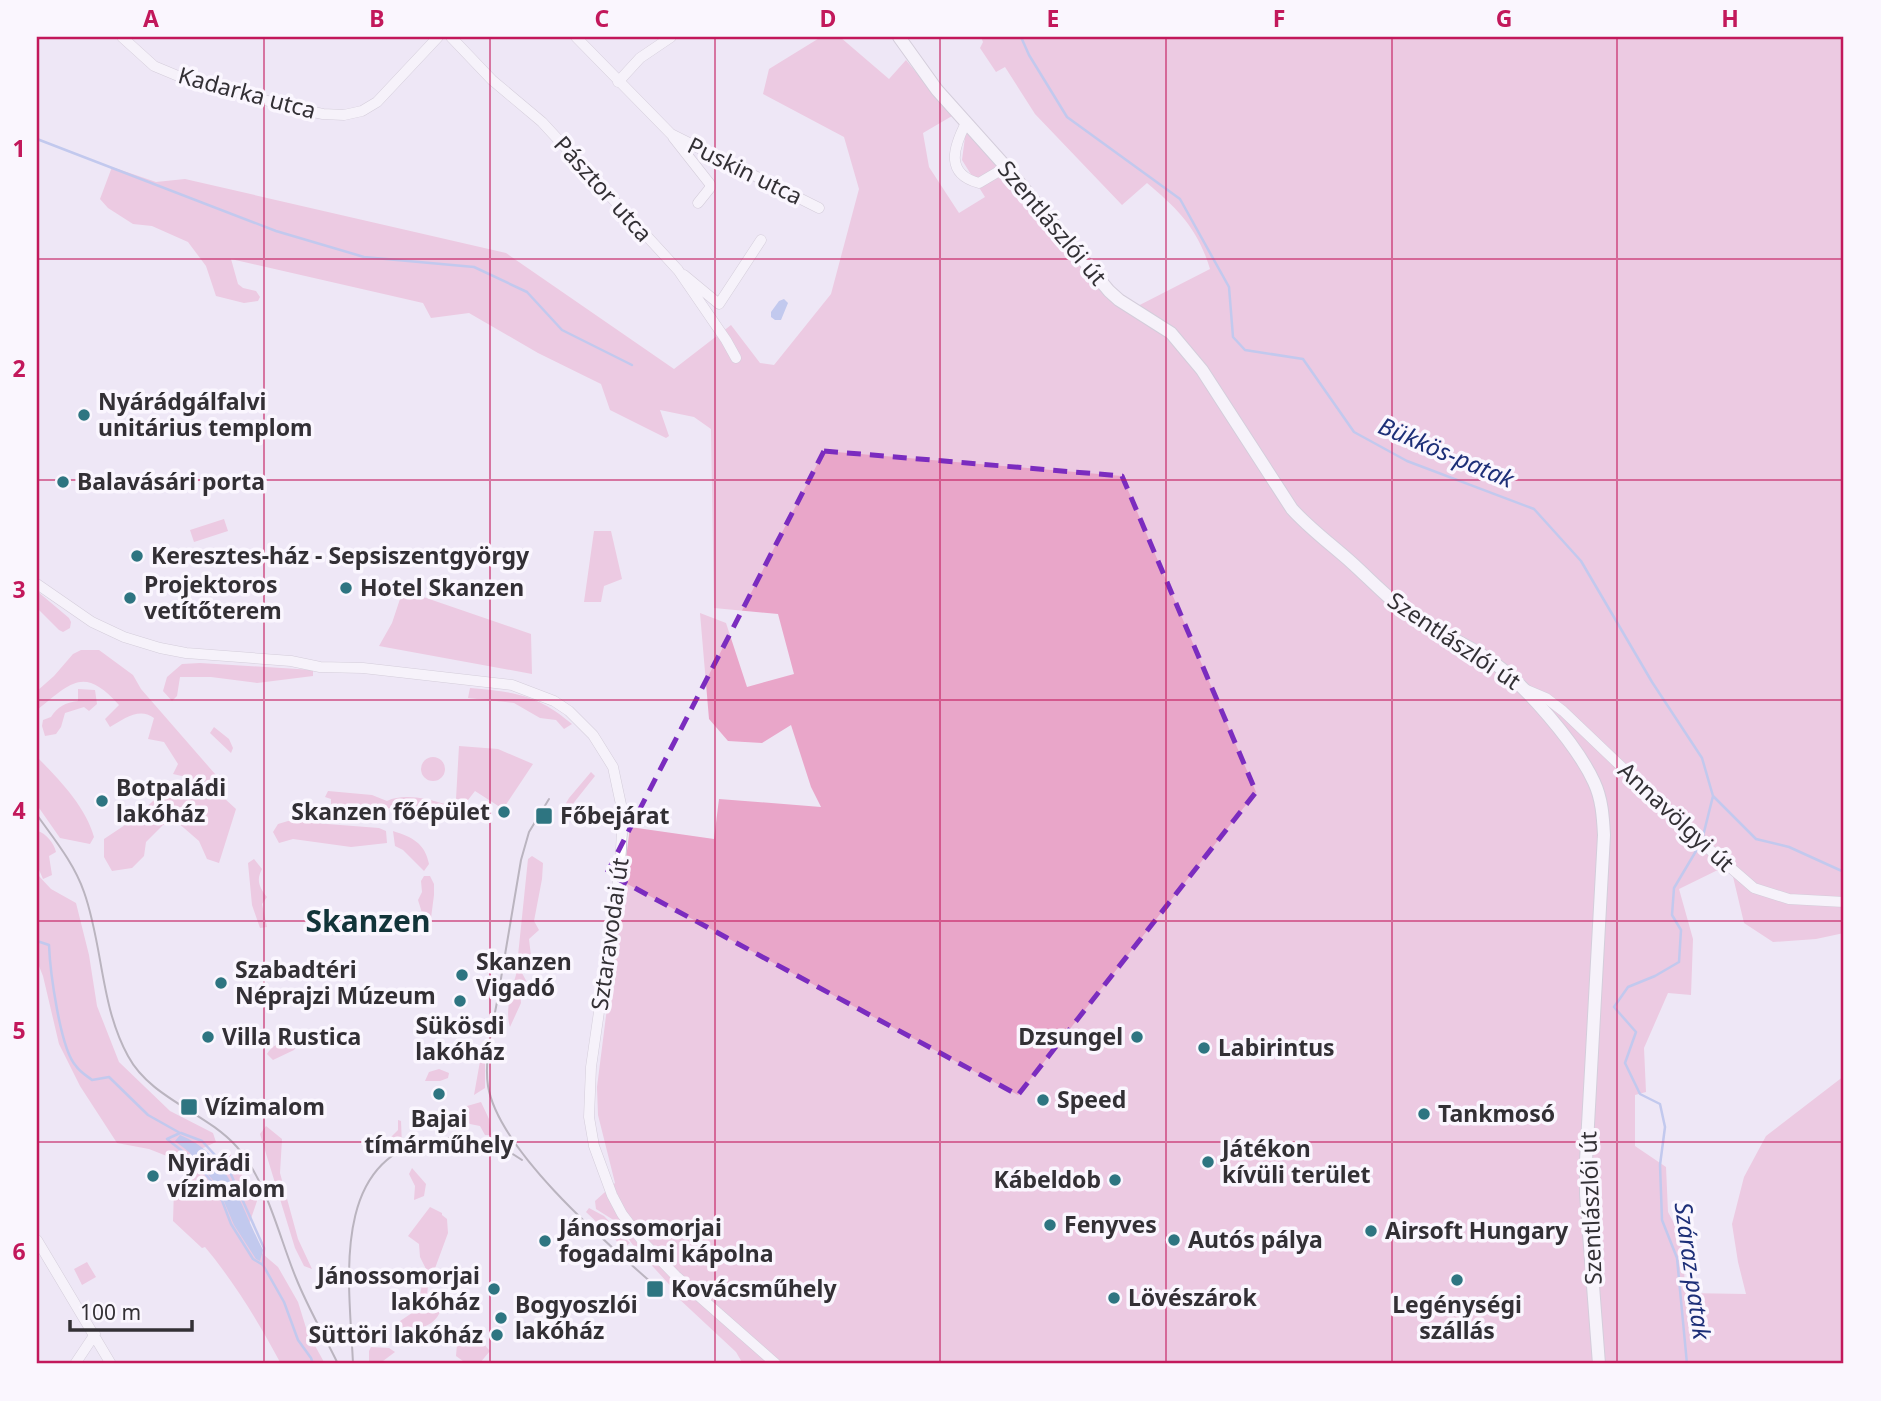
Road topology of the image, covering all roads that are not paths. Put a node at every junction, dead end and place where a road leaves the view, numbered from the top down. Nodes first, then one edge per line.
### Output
1 (122, 37) edge
2 (438, 37) edge
3 (451, 37) edge
4 (576, 37) edge
5 (671, 37) edge
6 (899, 37) edge
7 (618, 82) junction
8 (966, 123) junction
9 (671, 134) junction
10 (1006, 167) junction
11 (698, 203) dead end
12 (819, 208) dead end
13 (761, 240) dead end
14 (678, 271) junction
15 (736, 358) dead end
16 (37, 584) edge
17 (1527, 690) junction
18 (1844, 902) edge
19 (37, 1240) edge
20 (95, 1334) junction
21 (75, 1364) edge
22 (111, 1364) edge
23 (776, 1364) edge
24 (1599, 1364) edge

1 - 2 street, Kadarka utca
3 - 14 street, Pásztor utca
4 - 7 street, Puskin utca
5 - 7 street
6 - 8 main road, Szentlászlói út
7 - 9 street, Puskin utca
8 - 10 main road, Szentlászlói út
8 - 10 street
9 - 11 street, Puskin utca
9 - 12 street, Puskin utca
10 - 17 main road, Szentlászlói út
13 - 14 street
14 - 15 street, Pásztor utca
16 - 23 street, Sztaravodai út
17 - 18 street, Annavölgyi út
17 - 24 main road, Szentlászlói út
19 - 20 street
20 - 21 street
20 - 22 street

